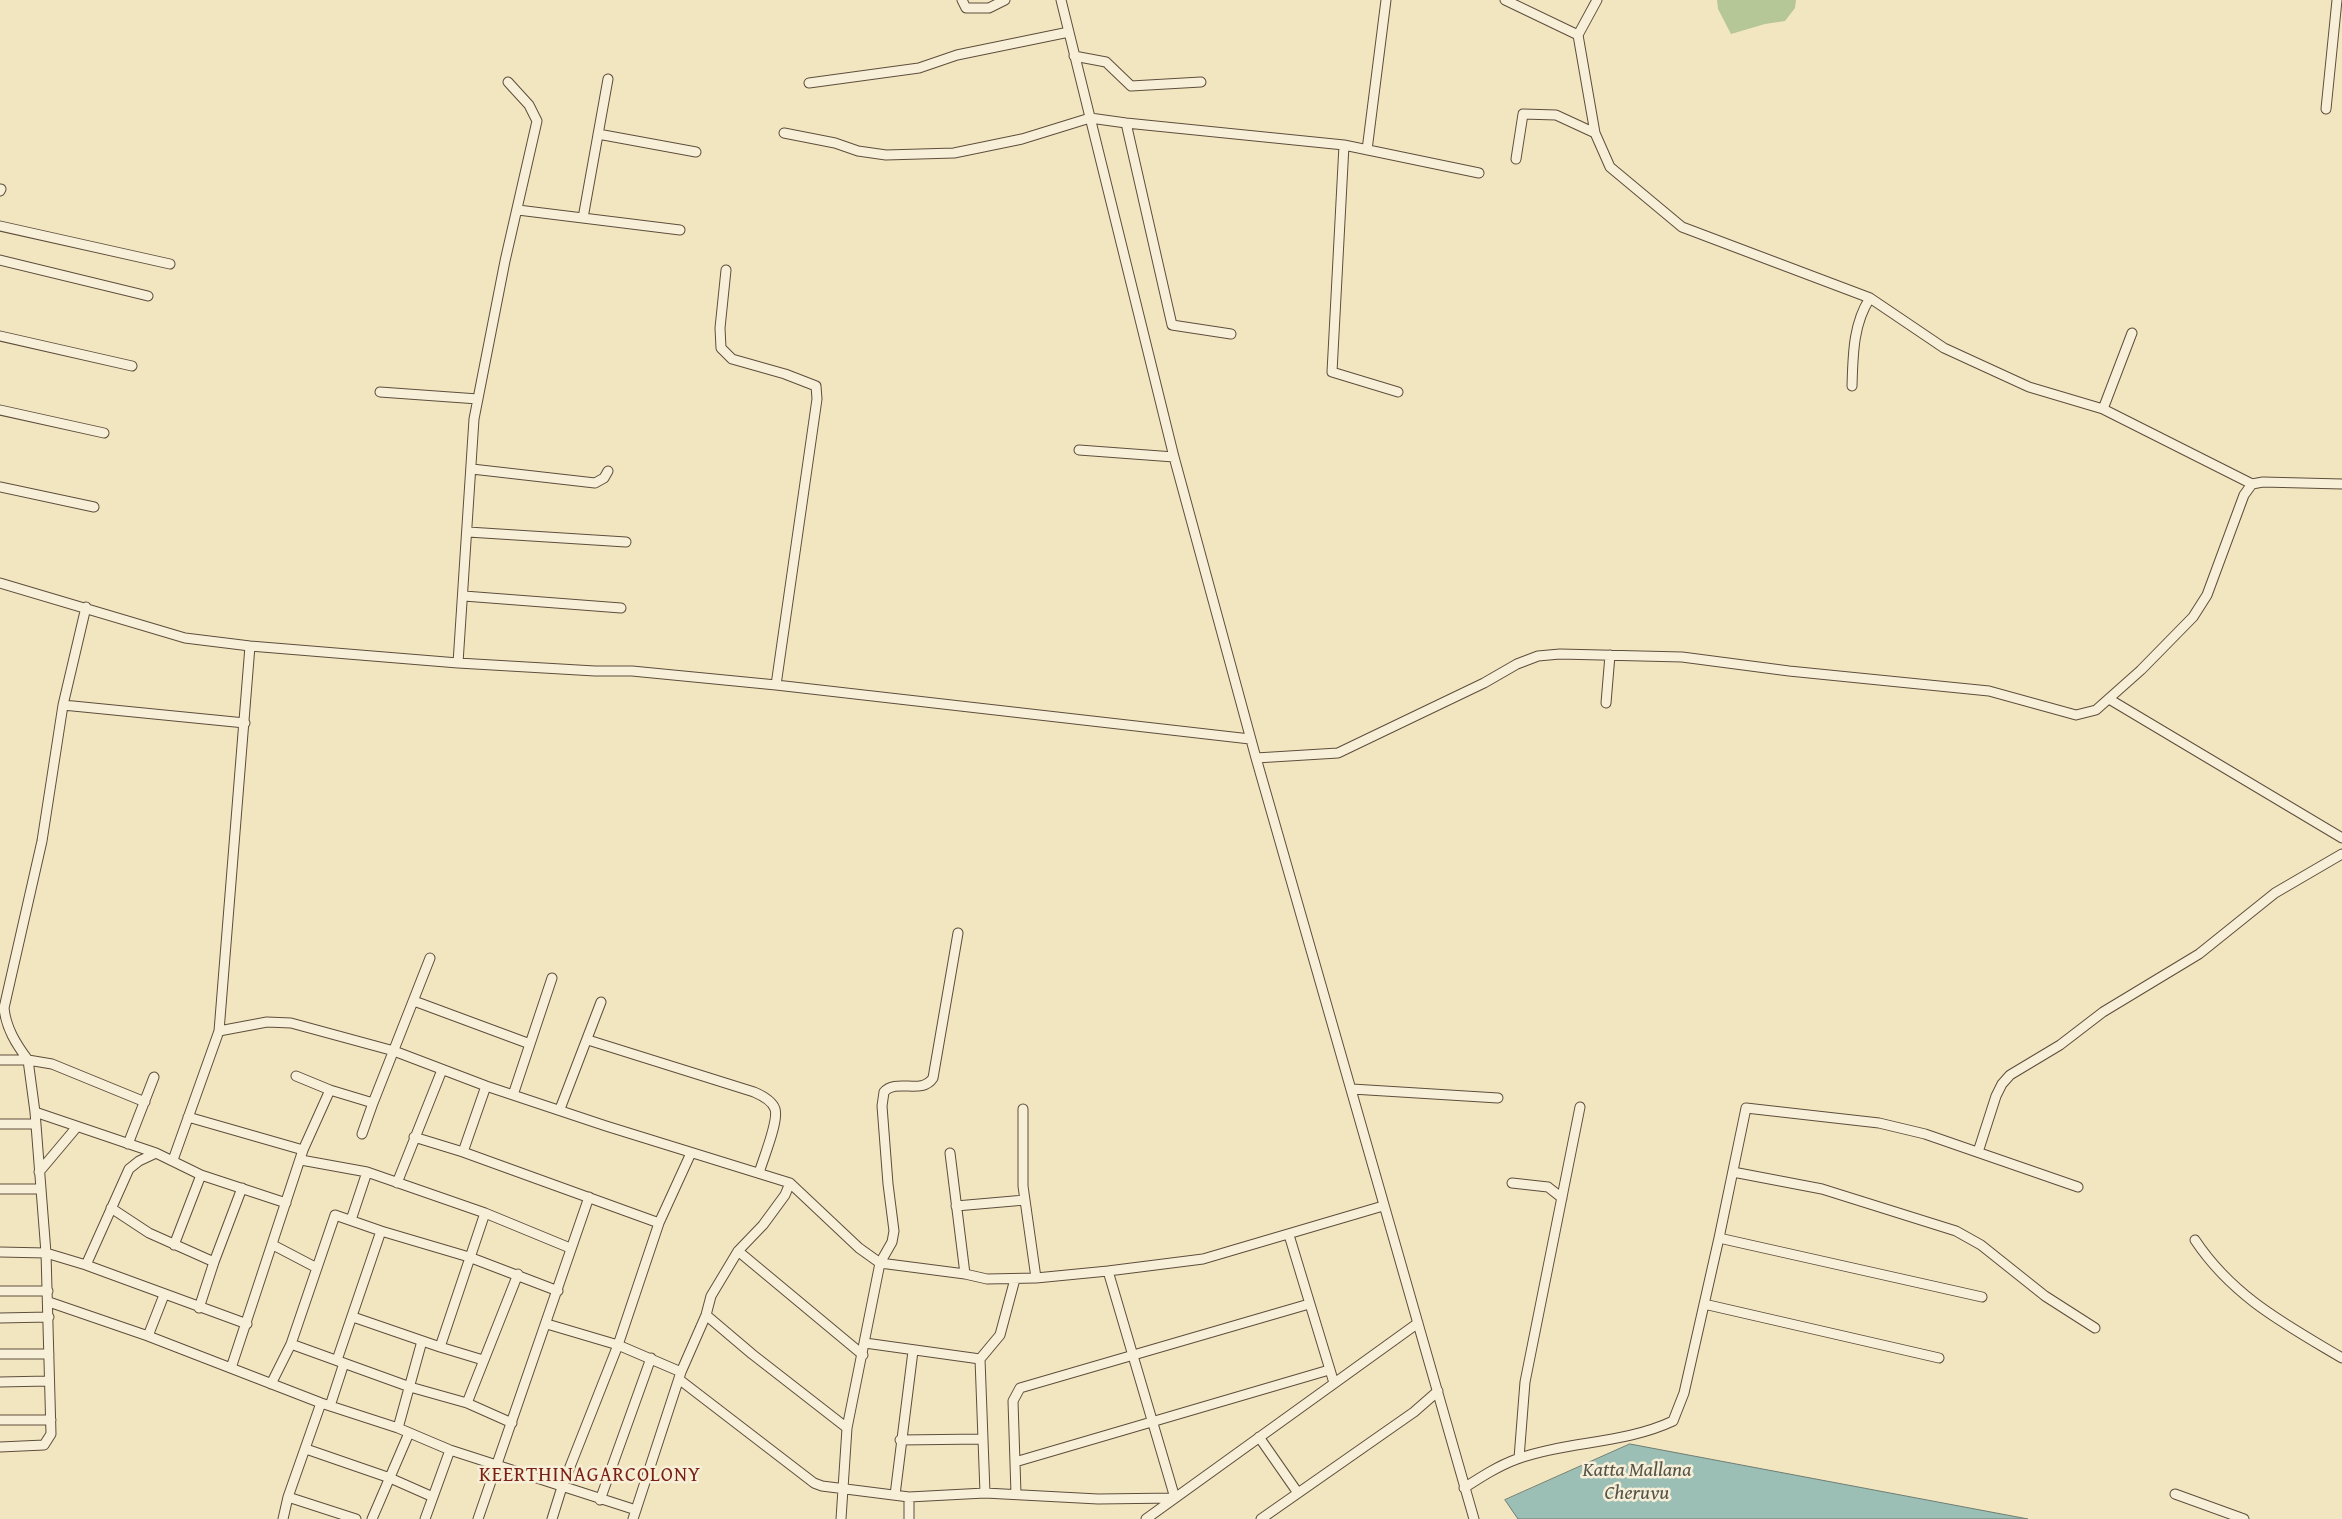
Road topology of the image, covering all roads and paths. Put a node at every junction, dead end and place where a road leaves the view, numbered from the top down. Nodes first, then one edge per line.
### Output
1 (962, 0) edge
2 (1005, 0) edge
3 (1060, 0) edge
4 (1386, 0) edge
5 (1505, 0) edge
6 (1597, 0) edge
7 (2337, 0) edge
8 (1069, 32) junction
9 (1578, 35) junction
10 (2338, 37) edge
11 (1074, 56) junction
12 (608, 79) dead end
13 (508, 82) dead end
14 (1201, 82) dead end
15 (808, 83) dead end
16 (2326, 109) dead end
17 (1090, 118) junction
18 (1126, 124) junction
19 (784, 133) dead end
20 (1595, 133) junction
21 (598, 134) junction
22 (1344, 145) junction
23 (1367, 150) junction
24 (696, 152) dead end
25 (1516, 159) dead end
26 (1479, 173) dead end
27 (518, 210) junction
28 (583, 218) junction
29 (0, 226) edge
30 (680, 230) dead end
31 (0, 260) edge
32 (170, 264) dead end
33 (726, 270) dead end
34 (148, 296) dead end
35 (1870, 298) junction
36 (1231, 334) dead end
37 (2132, 334) dead end
38 (0, 336) edge
39 (132, 366) dead end
40 (1852, 386) dead end
41 (380, 392) dead end
42 (1398, 392) dead end
43 (478, 399) junction
44 (2103, 409) junction
45 (0, 410) edge
46 (104, 434) dead end
47 (1079, 450) dead end
48 (1174, 457) junction
49 (472, 469) junction
50 (608, 471) dead end
51 (2252, 484) junction
52 (2342, 484) edge
53 (0, 487) edge
54 (94, 507) dead end
55 (468, 532) junction
56 (626, 542) dead end
57 (0, 582) edge
58 (464, 596) junction
59 (86, 607) junction
60 (621, 608) dead end
61 (250, 646) junction
62 (1610, 655) junction
63 (458, 664) junction
64 (776, 685) junction
65 (2109, 699) junction
66 (1606, 703) dead end
67 (63, 705) junction
68 (245, 723) junction
69 (1250, 739) junction
70 (1256, 758) junction
71 (2342, 838) edge
72 (2342, 854) edge
73 (958, 933) dead end
74 (430, 958) dead end
75 (552, 978) dead end
76 (414, 1001) junction
77 (601, 1002) dead end
78 (219, 1031) junction
79 (588, 1040) junction
80 (530, 1044) junction
81 (394, 1051) junction
82 (0, 1060) edge
83 (28, 1060) junction
84 (442, 1070) junction
85 (296, 1076) dead end
86 (154, 1077) dead end
87 (486, 1086) junction
88 (1352, 1089) junction
89 (330, 1090) junction
90 (513, 1095) junction
91 (1498, 1098) dead end
92 (144, 1102) junction
93 (373, 1103) junction
94 (1580, 1107) dead end
95 (1022, 1108) dead end
96 (560, 1109) junction
97 (35, 1112) junction
98 (188, 1117) junction
99 (0, 1124) edge
100 (36, 1124) junction
101 (76, 1128) junction
102 (362, 1134) dead end
103 (414, 1138) junction
104 (128, 1144) junction
105 (463, 1152) junction
106 (1978, 1152) junction
107 (156, 1153) junction
108 (691, 1153) junction
109 (950, 1154) dead end
110 (302, 1155) junction
111 (172, 1160) junction
112 (39, 1172) junction
113 (367, 1172) junction
114 (1733, 1172) junction
115 (759, 1173) junction
116 (201, 1174) junction
117 (397, 1183) junction
118 (790, 1183) junction
119 (1512, 1183) dead end
120 (2078, 1187) dead end
121 (242, 1188) junction
122 (0, 1189) edge
123 (40, 1189) junction
124 (589, 1198) junction
125 (1562, 1198) junction
126 (1025, 1200) junction
127 (286, 1204) junction
128 (956, 1206) junction
129 (1383, 1206) junction
130 (111, 1208) junction
131 (485, 1213) junction
132 (351, 1220) junction
133 (659, 1222) junction
134 (381, 1231) junction
135 (1288, 1235) junction
136 (1719, 1238) junction
137 (2195, 1240) dead end
138 (174, 1244) junction
139 (273, 1245) junction
140 (570, 1248) junction
141 (738, 1251) junction
142 (0, 1252) edge
143 (46, 1253) junction
144 (469, 1257) junction
145 (214, 1262) junction
146 (880, 1263) junction
147 (86, 1265) junction
148 (317, 1268) junction
149 (1108, 1271) junction
150 (518, 1274) junction
151 (965, 1274) junction
152 (1036, 1278) junction
153 (1015, 1279) junction
154 (0, 1291) edge
155 (48, 1291) junction
156 (558, 1291) junction
157 (164, 1295) junction
158 (1982, 1297) dead end
159 (49, 1302) junction
160 (1309, 1304) junction
161 (1704, 1304) junction
162 (199, 1308) junction
163 (706, 1315) junction
164 (49, 1317) junction
165 (353, 1317) junction
166 (0, 1318) edge
167 (1418, 1323) junction
168 (247, 1324) junction
169 (547, 1324) junction
170 (2095, 1328) dead end
171 (148, 1336) junction
172 (422, 1341) junction
173 (865, 1343) junction
174 (291, 1344) junction
175 (618, 1346) junction
176 (440, 1347) junction
177 (913, 1351) junction
178 (0, 1354) edge
179 (49, 1354) junction
180 (1133, 1354) junction
181 (863, 1355) junction
182 (651, 1358) junction
183 (1939, 1358) dead end
184 (2342, 1358) edge
185 (980, 1359) junction
186 (483, 1360) junction
187 (341, 1362) junction
188 (232, 1368) junction
189 (1329, 1370) junction
190 (680, 1376) junction
191 (48, 1381) junction
192 (0, 1382) edge
193 (1334, 1383) junction
194 (271, 1384) junction
195 (410, 1387) junction
196 (1438, 1391) junction
197 (467, 1403) junction
198 (326, 1404) junction
199 (0, 1420) edge
200 (51, 1420) junction
201 (1154, 1422) junction
202 (512, 1423) junction
203 (398, 1428) junction
204 (847, 1428) junction
205 (409, 1433) junction
206 (1259, 1437) junction
207 (982, 1439) junction
208 (900, 1440) junction
209 (0, 1447) edge
210 (306, 1449) junction
211 (450, 1450) junction
212 (1518, 1458) junction
213 (1015, 1462) junction
214 (497, 1465) junction
215 (390, 1478) junction
216 (562, 1487) junction
217 (842, 1488) junction
218 (1464, 1488) junction
219 (986, 1493) junction
220 (1298, 1493) junction
221 (1016, 1494) junction
222 (2175, 1494) dead end
223 (895, 1495) junction
224 (288, 1497) junction
225 (433, 1497) junction
226 (909, 1497) junction
227 (1175, 1498) junction
228 (600, 1500) junction
229 (634, 1514) edge
230 (283, 1519) edge
231 (356, 1519) edge
232 (372, 1519) edge
233 (425, 1519) edge
234 (478, 1519) edge
235 (552, 1519) edge
236 (841, 1519) edge
237 (909, 1519) edge
238 (1146, 1519) edge
239 (1261, 1519) edge
240 (1474, 1519) edge
241 (2244, 1519) edge

1 - 2 street
3 - 8 street
4 - 23 street
5 - 9 street
6 - 9 street
7 - 10 street
8 - 11 street
8 - 15 street
9 - 20 street
10 - 16 street
11 - 14 street
11 - 17 street
12 - 21 street
13 - 27 street
17 - 18 street
17 - 19 street
17 - 48 street
18 - 22 street
18 - 36 street
20 - 25 street
20 - 35 street
21 - 24 street
21 - 28 street
22 - 23 street
22 - 42 street
23 - 26 street
27 - 28 street
27 - 43 street
28 - 30 street
29 - 32 street
31 - 34 street
33 - 64 street
35 - 40 street
35 - 44 street
37 - 44 street
38 - 39 street
41 - 43 street
43 - 49 street
44 - 51 street
45 - 46 street
47 - 48 street
48 - 69 street
49 - 50 street
49 - 55 street
51 - 52 street
51 - 65 street
53 - 54 street
55 - 56 street
55 - 58 street
57 - 59 street
58 - 60 street
58 - 63 street
59 - 61 street
59 - 67 street
61 - 63 street
61 - 68 street
62 - 65 street
62 - 66 street
62 - 70 street
63 - 64 street
64 - 69 street
65 - 71 street
67 - 68 street
67 - 83 street
68 - 78 street
69 - 70 street
70 - 88 street
72 - 106 street
73 - 146 street
74 - 76 street
75 - 80 street
76 - 80 street
76 - 81 street
77 - 79 street
78 - 81 street
78 - 98 street
79 - 96 street
79 - 115 street
80 - 90 street
81 - 84 street
81 - 93 street
82 - 83 street
83 - 92 street
83 - 97 street
84 - 87 street
84 - 103 street
85 - 89 street
86 - 92 street
87 - 90 street
87 - 105 street
88 - 91 street
88 - 129 street
89 - 93 street
89 - 110 street
90 - 96 street
92 - 104 street
93 - 102 street
94 - 125 street
95 - 126 street
96 - 108 street
97 - 100 street
97 - 101 street
98 - 110 street
98 - 111 street
99 - 100 street
100 - 112 street
101 - 104 street
101 - 112 street
103 - 105 street
103 - 117 street
104 - 107 street
105 - 124 street
106 - 114 street
106 - 120 street
107 - 111 street
107 - 130 street
108 - 115 street
108 - 133 street
109 - 128 street
110 - 113 street
110 - 127 street
111 - 116 street
112 - 123 street
113 - 117 street
113 - 132 street
114 - 136 street
114 - 170 street
115 - 118 street
116 - 121 street
116 - 138 street
117 - 131 street
118 - 141 street
118 - 146 street
119 - 125 street
121 - 127 street
121 - 145 street
122 - 123 street
123 - 143 street
124 - 133 street
124 - 140 street
125 - 212 street
126 - 128 street
126 - 152 street
127 - 139 street
128 - 151 street
129 - 135 street
129 - 167 street
130 - 138 street
130 - 147 street
131 - 140 street
131 - 144 street
132 - 134 street
132 - 148 street
133 - 175 street
134 - 144 street
134 - 165 street
135 - 149 street
135 - 160 street
136 - 158 street
136 - 161 street
137 - 184 street
138 - 145 street
139 - 148 street
139 - 168 street
140 - 156 street
141 - 163 street
141 - 181 street
142 - 143 street
143 - 147 street
143 - 155 street
144 - 150 street
144 - 176 street
145 - 162 street
146 - 151 street
146 - 173 street
147 - 157 street
148 - 174 street
149 - 152 street
149 - 180 street
150 - 156 street
150 - 186 street
151 - 153 street
152 - 153 street
153 - 185 street
154 - 155 street
155 - 159 street
156 - 169 street
157 - 162 street
157 - 171 street
159 - 164 street
159 - 171 street
160 - 180 street
160 - 189 street
161 - 183 street
161 - 212 street
162 - 168 street
163 - 190 street
163 - 204 street
164 - 166 street
164 - 179 street
165 - 172 street
165 - 187 street
167 - 193 street
167 - 196 street
168 - 188 street
169 - 175 street
169 - 202 street
171 - 188 street
172 - 176 street
172 - 195 street
173 - 177 street
173 - 181 street
174 - 187 street
174 - 194 street
175 - 182 street
175 - 216 street
176 - 186 street
177 - 185 street
177 - 208 street
178 - 179 street
179 - 191 street
180 - 201 street
180 - 213 street
181 - 204 street
182 - 190 street
182 - 228 street
185 - 207 street
186 - 197 street
187 - 195 street
187 - 198 street
188 - 194 street
189 - 193 street
189 - 201 street
190 - 217 street
190 - 229 street
191 - 192 street
191 - 200 street
193 - 206 street
194 - 198 street
195 - 197 street
195 - 203 street
196 - 218 street
196 - 220 street
197 - 202 street
198 - 203 street
198 - 210 street
199 - 200 street
200 - 209 street
201 - 213 street
201 - 227 street
202 - 214 street
203 - 205 street
204 - 217 street
205 - 211 street
205 - 215 street
206 - 220 street
206 - 227 street
207 - 208 street
207 - 219 street
208 - 223 street
210 - 215 street
210 - 224 street
211 - 214 street
211 - 225 street
212 - 218 street
213 - 221 street
214 - 216 street
214 - 234 street
215 - 225 street
215 - 232 street
216 - 228 street
216 - 235 street
217 - 223 street
217 - 236 street
218 - 240 street
219 - 221 street
219 - 226 street
220 - 239 street
221 - 227 street
222 - 241 street
223 - 226 street
224 - 230 street
224 - 231 street
225 - 233 street
226 - 237 street
227 - 238 street
228 - 229 street

